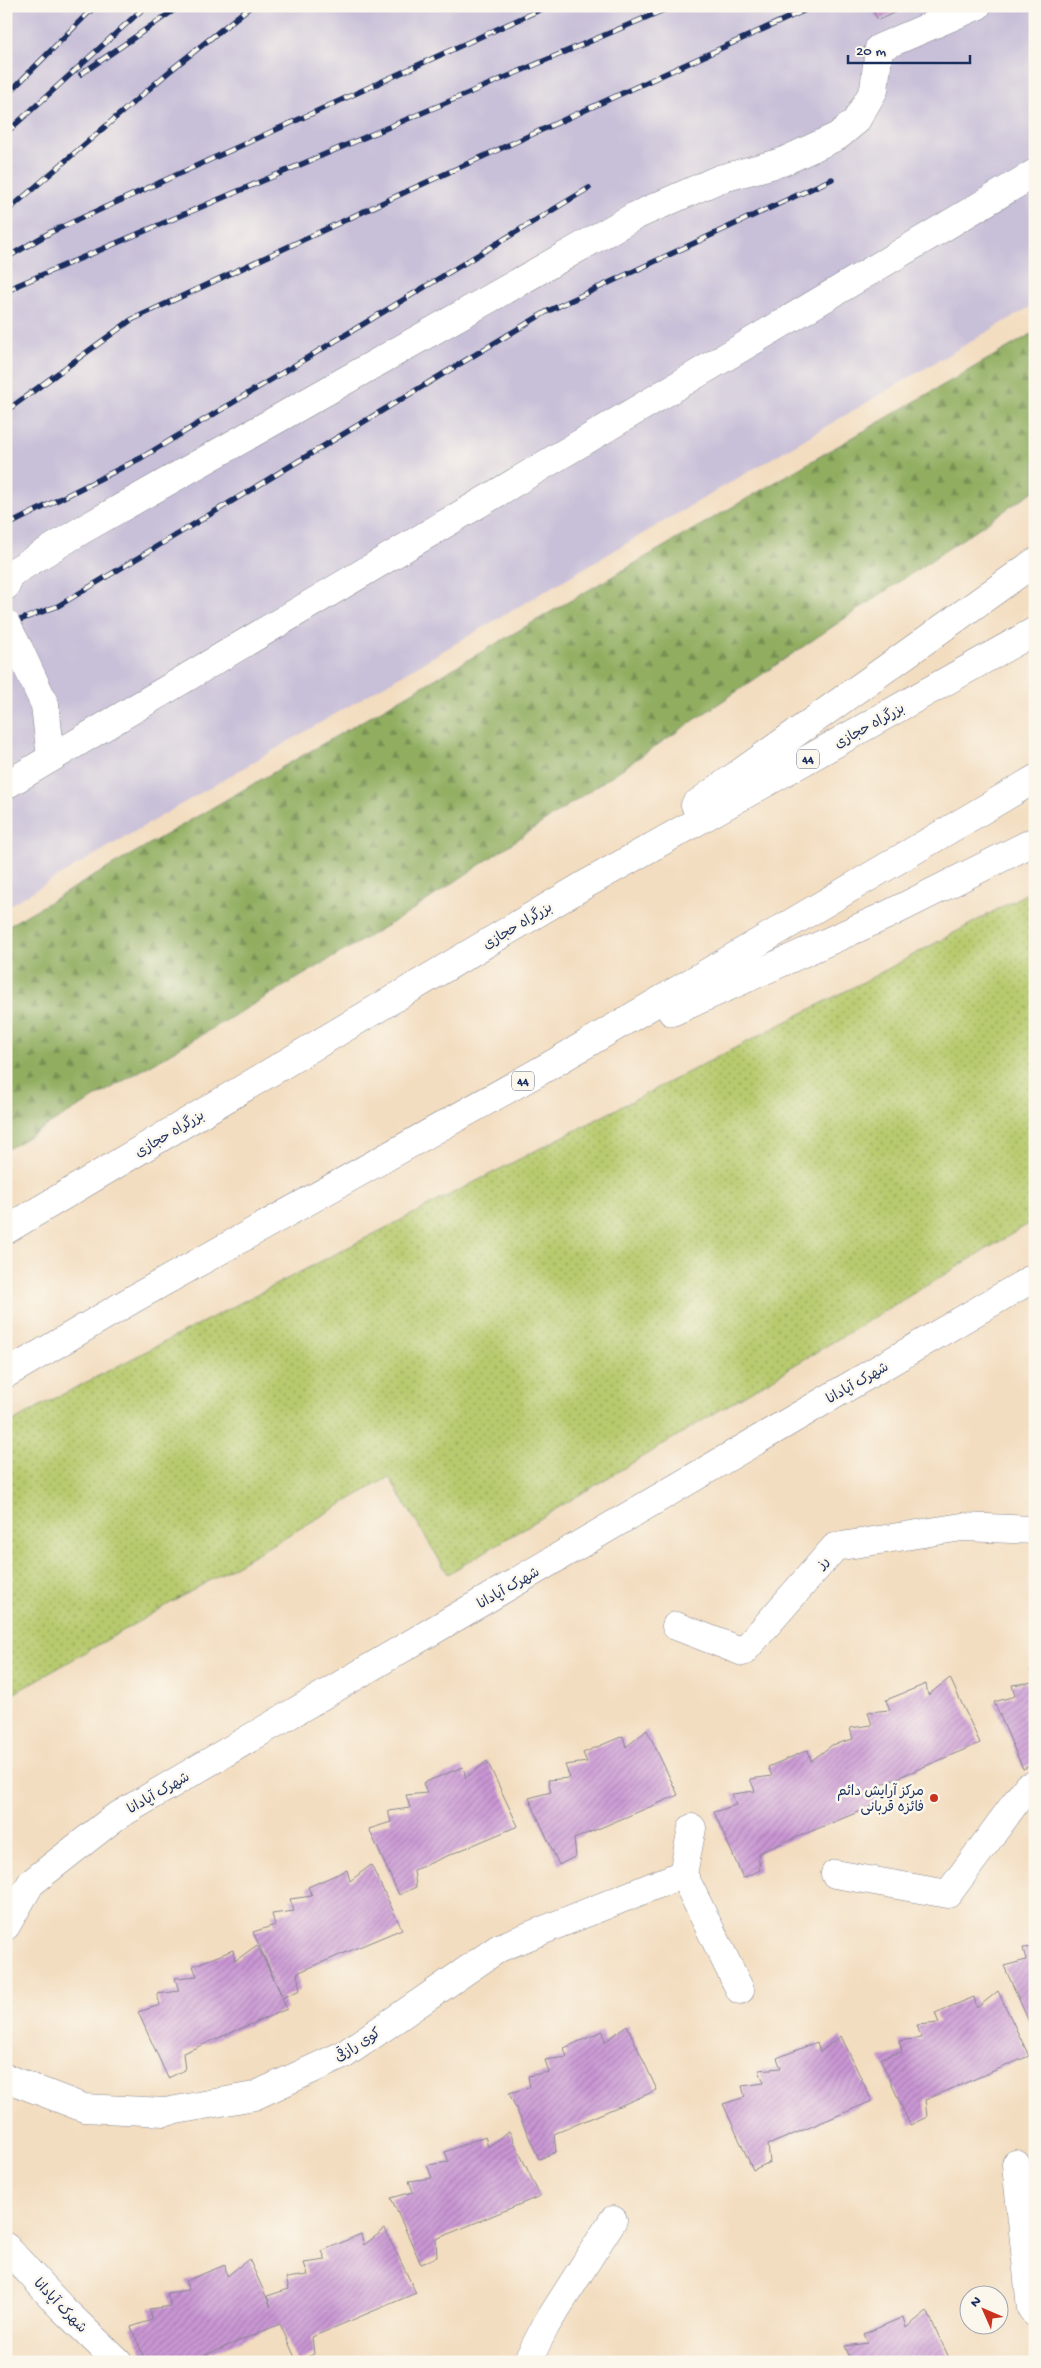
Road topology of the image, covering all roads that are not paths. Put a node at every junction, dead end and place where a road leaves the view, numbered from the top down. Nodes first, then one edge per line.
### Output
1 (977, 6) edge
2 (1035, 173) edge
3 (1035, 562) edge
4 (6, 586) edge
5 (6, 624) edge
6 (1035, 631) edge
7 (51, 758) junction
8 (1035, 779) edge
9 (6, 785) edge
10 (1035, 841) edge
11 (580, 887) junction
12 (550, 1066) junction
13 (6, 1230) edge
14 (1035, 1277) edge
15 (6, 1374) edge
16 (1035, 1530) edge
17 (676, 1626) dead end
18 (1035, 1786) edge
19 (692, 1828) dead end
20 (683, 1874) junction
21 (835, 1874) dead end
22 (6, 1926) edge
23 (740, 1990) dead end
24 (6, 2078) edge
25 (1016, 2164) dead end
26 (613, 2220) dead end
27 (6, 2247) edge
28 (1035, 2313) edge
29 (118, 2362) edge
30 (527, 2362) edge

1 - 4 main road
2 - 7 main road
3 - 11 main road
5 - 7 main road, bridge
6 - 11 main road, بزرگراه حجازی / 44
7 - 9 main road
8 - 12 main road, 44
10 - 12 main road
11 - 13 main road, بزرگراه حجازی / 44
12 - 15 main road, 44
14 - 22 main road, شهرک آپادانا
16 - 17 main road, رز
18 - 21 main road
19 - 20 main road
20 - 23 main road
20 - 24 main road, کوی رازقی
25 - 28 main road
26 - 30 main road
27 - 29 main road, شهرک آپادانا

